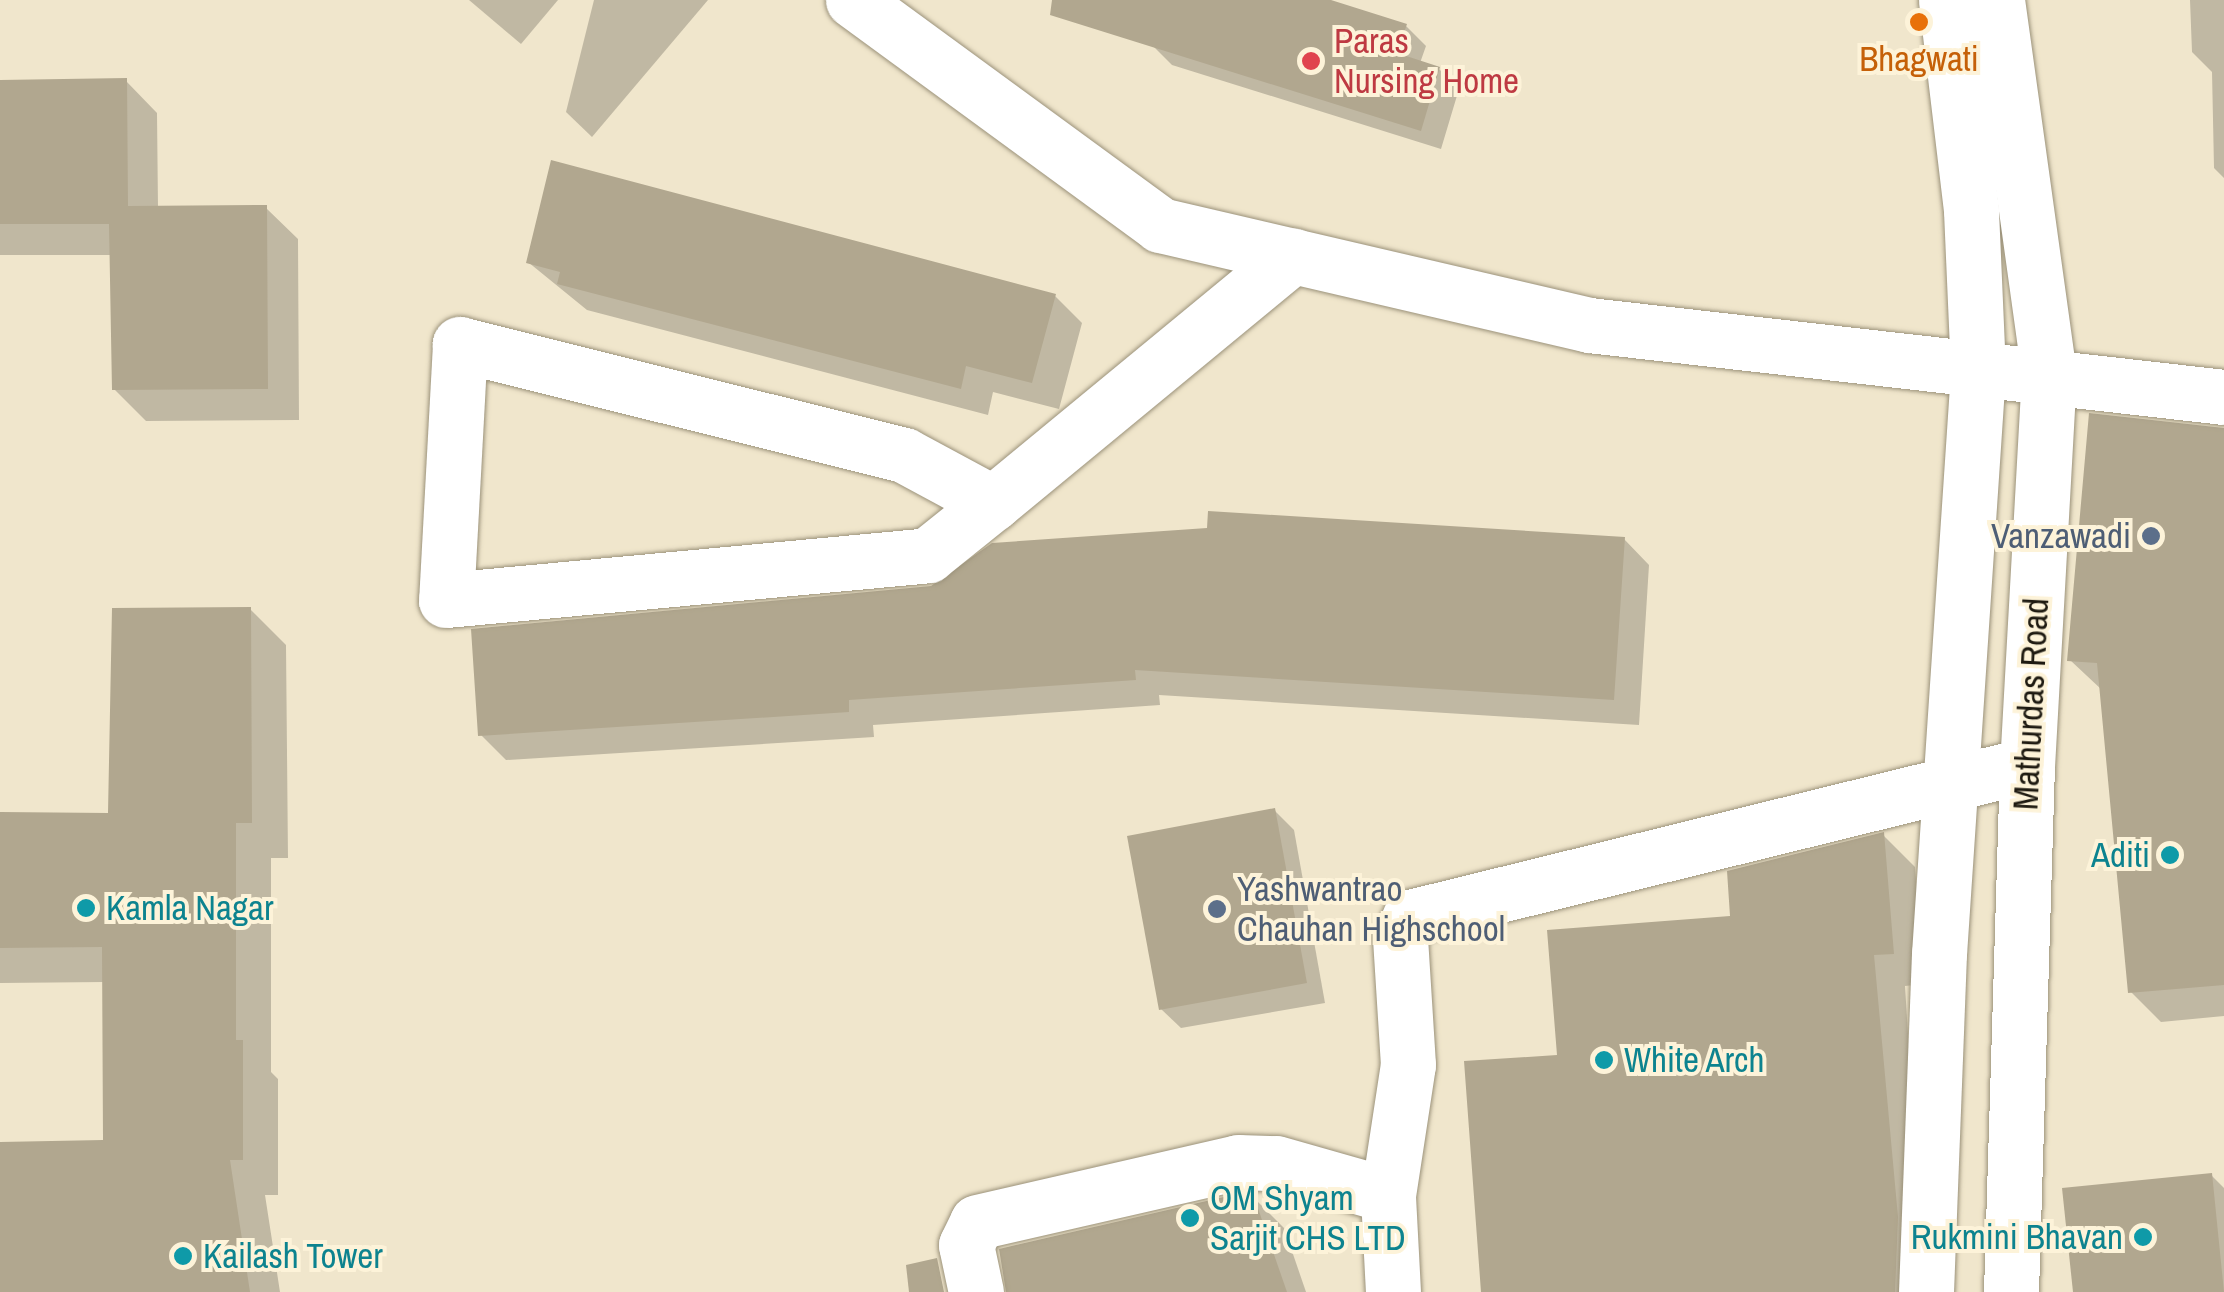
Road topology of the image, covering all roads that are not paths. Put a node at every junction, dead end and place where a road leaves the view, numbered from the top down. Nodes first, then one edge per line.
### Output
1 (854, 0) edge
2 (1946, 0) edge
3 (1997, 0) edge
4 (1293, 256) junction
5 (1978, 371) junction
6 (2050, 373) junction
7 (2224, 397) edge
8 (993, 504) junction
9 (2027, 765) junction
10 (1951, 779) junction
11 (1388, 1195) junction
12 (976, 1292) edge
13 (1394, 1292) edge
14 (1926, 1292) edge
15 (2010, 1292) edge

1 - 4 street
2 - 5 street
3 - 6 street, Mathurdas Road
4 - 5 street
4 - 8 street
5 - 6 street
5 - 10 street
6 - 7 street
6 - 9 street, Mathurdas Road
8 - 8 street
9 - 10 street
9 - 15 street, Mathurdas Road
10 - 11 street
10 - 14 street
11 - 12 street
11 - 13 street

